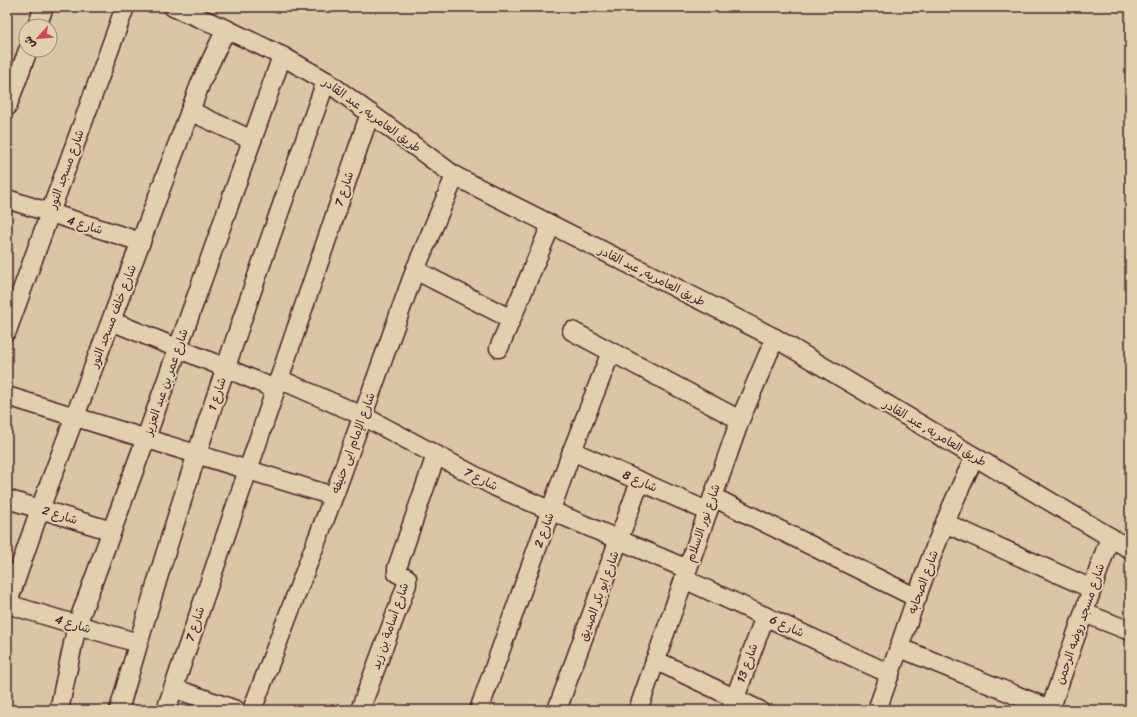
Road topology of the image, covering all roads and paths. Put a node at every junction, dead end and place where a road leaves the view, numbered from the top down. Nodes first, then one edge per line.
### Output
1 (44, 7) edge
2 (125, 7) edge
3 (173, 7) edge
4 (40, 18) edge
5 (226, 29) junction
6 (282, 56) junction
7 (25, 58) edge
8 (326, 81) junction
9 (8, 100) edge
10 (190, 111) junction
11 (370, 113) junction
12 (252, 140) junction
13 (455, 176) junction
14 (7, 199) edge
15 (50, 214) junction
16 (551, 225) junction
17 (141, 242) junction
18 (415, 270) junction
19 (511, 319) junction
20 (111, 321) junction
21 (7, 331) edge
22 (572, 331) dead end
23 (775, 338) junction
24 (499, 348) dead end
25 (177, 349) junction
26 (611, 352) junction
27 (226, 368) junction
28 (277, 384) junction
29 (7, 396) edge
30 (75, 416) junction
31 (363, 416) junction
32 (740, 420) junction
33 (146, 438) junction
34 (572, 451) junction
35 (197, 454) junction
36 (436, 455) junction
37 (975, 457) junction
38 (248, 469) junction
39 (640, 481) junction
40 (333, 496) junction
41 (7, 499) edge
42 (710, 504) junction
43 (40, 509) junction
44 (551, 511) junction
45 (945, 523) junction
46 (112, 531) junction
47 (1110, 537) junction
48 (619, 540) junction
49 (1130, 549) edge
50 (685, 574) junction
51 (1092, 589) junction
52 (917, 598) junction
53 (7, 604) edge
54 (1084, 612) junction
55 (765, 616) junction
56 (77, 625) junction
57 (1130, 631) edge
58 (138, 644) junction
59 (900, 648) junction
60 (655, 660) junction
61 (890, 674) junction
62 (173, 688) junction
63 (732, 704) edge
64 (1050, 709) edge
65 (58, 710) edge
66 (119, 710) edge
67 (166, 710) edge
68 (236, 710) edge
69 (252, 710) edge
70 (360, 710) edge
71 (479, 710) edge
72 (557, 710) edge
73 (638, 710) edge
74 (759, 710) edge
75 (877, 710) edge

1 - 4 street
2 - 15 street, شارع مسجد النور
3 - 5 street, طريق العامريه, عبد القادر
5 - 6 street, طريق العامريه, عبد القادر
5 - 10 street, شارع خلف مسجد النور
6 - 8 street, طريق العامريه, عبد القادر
6 - 12 street, شارع عمر بن عبد العزيز
7 - 9 street
8 - 11 street, طريق العامريه, عبد القادر
8 - 27 street, شارع 1
10 - 12 street
10 - 17 street, شارع خلف مسجد النور
11 - 13 street, طريق العامريه, عبد القادر
11 - 28 street, شارع 7
12 - 25 street, شارع عمر بن عبد العزيز
13 - 16 street, طريق العامريه, عبد القادر
13 - 18 street, شارع الإمام ابى حنيفه
14 - 15 street, شارع 4
15 - 17 street, شارع 4
15 - 21 street, شارع مسجد النور
16 - 19 street
16 - 23 street, طريق العامريه, عبد القادر
17 - 20 street, شارع خلف مسجد النور
18 - 19 street
18 - 31 street, شارع الإمام ابى حنيفه
19 - 24 street
20 - 25 street
20 - 30 street, شارع خلف مسجد النور
22 - 26 street
23 - 32 street, شارع نور الاسلام
23 - 37 street, طريق العامريه, عبد القادر
25 - 27 street
25 - 33 street, شارع عمر بن عبد العزيز
26 - 32 street
26 - 34 street, شارع 2
27 - 28 street
27 - 35 street, شارع 1
28 - 31 street, شارع 7
28 - 38 street, شارع 7
29 - 30 street
30 - 33 street
30 - 43 street, شارع خلف مسجد النور
31 - 36 street, شارع 7
31 - 40 street, شارع الإمام ابى حنيفه
32 - 42 street, شارع نور الاسلام
33 - 35 street
33 - 46 street, شارع عمر بن عبد العزيز
34 - 39 street, شارع 8
34 - 44 street, شارع 2
35 - 38 street
35 - 58 street, شارع 1
36 - 44 street, شارع 7
36 - 70 street, شارع أسامة بن زيد
37 - 45 street, شارع الصحابه
37 - 47 street, طريق العامريه, عبد القادر
38 - 40 street
38 - 62 street, شارع 7
39 - 42 street, شارع 8
39 - 48 street, شارع ابو بكر الصديق
40 - 69 street, شارع الإمام ابى حنيفه
41 - 43 street, شارع 2
42 - 50 street, شارع نور الاسلام
42 - 52 street, شارع 8
43 - 46 street, شارع 2
43 - 53 street, شارع خلف مسجد النور
44 - 48 street, شارع 7
44 - 71 street, شارع 2
45 - 51 street
45 - 52 street, شارع الصحابه
46 - 56 street, شارع عمر بن عبد العزيز
47 - 49 street, طريق العامريه, عبد القادر
47 - 51 street, شارع مسجد روضه الرحمن
48 - 50 street, شارع 7
48 - 72 street, شارع ابو بكر الصديق
50 - 55 street, شارع 6
50 - 60 street, شارع نور الاسلام
51 - 54 street, شارع مسجد روضه الرحمن
52 - 59 street, شارع الصحابه
53 - 56 street, شارع 4
54 - 57 street
54 - 64 street, شارع مسجد روضه الرحمن
55 - 61 street, شارع 6
55 - 63 street, شارع 13
56 - 58 street, شارع 4
56 - 65 street, شارع عمر بن عبد العزيز
58 - 66 street, شارع 1
59 - 61 street, شارع الصحابه
59 - 64 street
60 - 63 street
60 - 73 street, شارع نور الاسلام
61 - 75 street, شارع الصحابه
62 - 67 street, شارع 7
62 - 68 street
63 - 74 street

